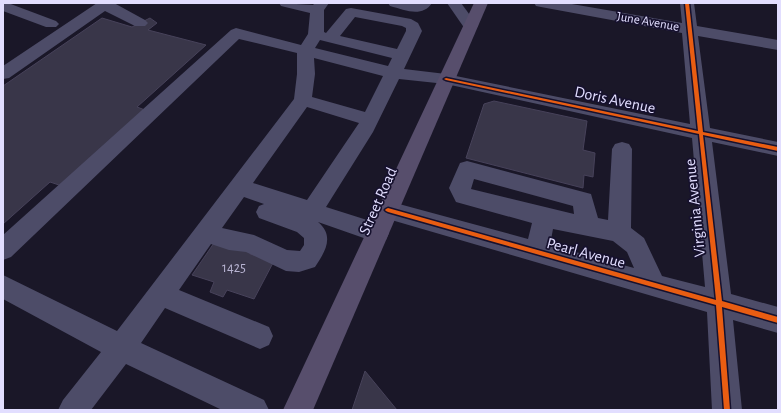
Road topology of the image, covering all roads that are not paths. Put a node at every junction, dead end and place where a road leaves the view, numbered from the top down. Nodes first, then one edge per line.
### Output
1 (34, 3) edge
2 (286, 3) edge
3 (395, 3) edge
4 (425, 3) edge
5 (454, 3) edge
6 (481, 3) edge
7 (546, 3) edge
8 (687, 3) edge
9 (106, 4) edge
10 (320, 6) edge
11 (7, 10) edge
12 (140, 23) dead end
13 (51, 24) dead end
14 (470, 26) junction
15 (689, 30) junction
16 (324, 36) junction
17 (778, 45) edge
18 (305, 51) junction
19 (401, 54) junction
20 (393, 73) junction
21 (3, 74) edge
22 (446, 79) junction
23 (304, 100) junction
24 (370, 120) junction
25 (699, 131) junction
26 (622, 148) dead end
27 (778, 149) edge
28 (234, 193) junction
29 (388, 210) junction
30 (312, 211) junction
31 (544, 218) junction
32 (588, 227) junction
33 (206, 232) junction
34 (619, 232) junction
35 (378, 233) junction
36 (3, 250) edge
37 (537, 253) junction
38 (653, 284) junction
39 (3, 286) edge
40 (160, 294) junction
41 (719, 302) junction
42 (778, 320) edge
43 (260, 336) dead end
44 (121, 348) junction
45 (82, 407) edge
46 (254, 410) edge
47 (298, 410) edge
48 (727, 410) edge

1 - 11 street
2 - 10 street
3 - 4 street
5 - 14 street
6 - 14 main road, Street Road
7 - 15 street, June Avenue
8 - 15 street, Virginia Avenue
9 - 12 street
9 - 21 street
10 - 16 street
11 - 13 street
14 - 22 main road, Street Road
15 - 17 street, June Avenue
15 - 25 street, Virginia Avenue
16 - 18 street
16 - 19 street
16 - 19 street
18 - 20 street, Doris Avenue
18 - 23 street
18 - 36 street, Doris Avenue
19 - 20 street
20 - 22 street, Doris Avenue
20 - 24 street
22 - 25 street, Doris Avenue
22 - 29 main road, Street Road
23 - 24 street
23 - 28 street
24 - 30 street
25 - 27 street, Doris Avenue
25 - 41 street, Virginia Avenue
26 - 34 street
28 - 30 street
28 - 33 street
28 - 33 street
29 - 35 main road, Street Road
29 - 37 street, Pearl Avenue
30 - 35 street
31 - 32 street
31 - 32 street
31 - 37 street
32 - 34 street
33 - 40 street
34 - 38 street
35 - 47 main road, Street Road
37 - 38 street, Pearl Avenue
38 - 41 street, Pearl Avenue
39 - 44 street
40 - 43 street
40 - 44 street
41 - 42 street, Pearl Avenue
41 - 48 street, Virginia Avenue
44 - 45 street
44 - 46 street

